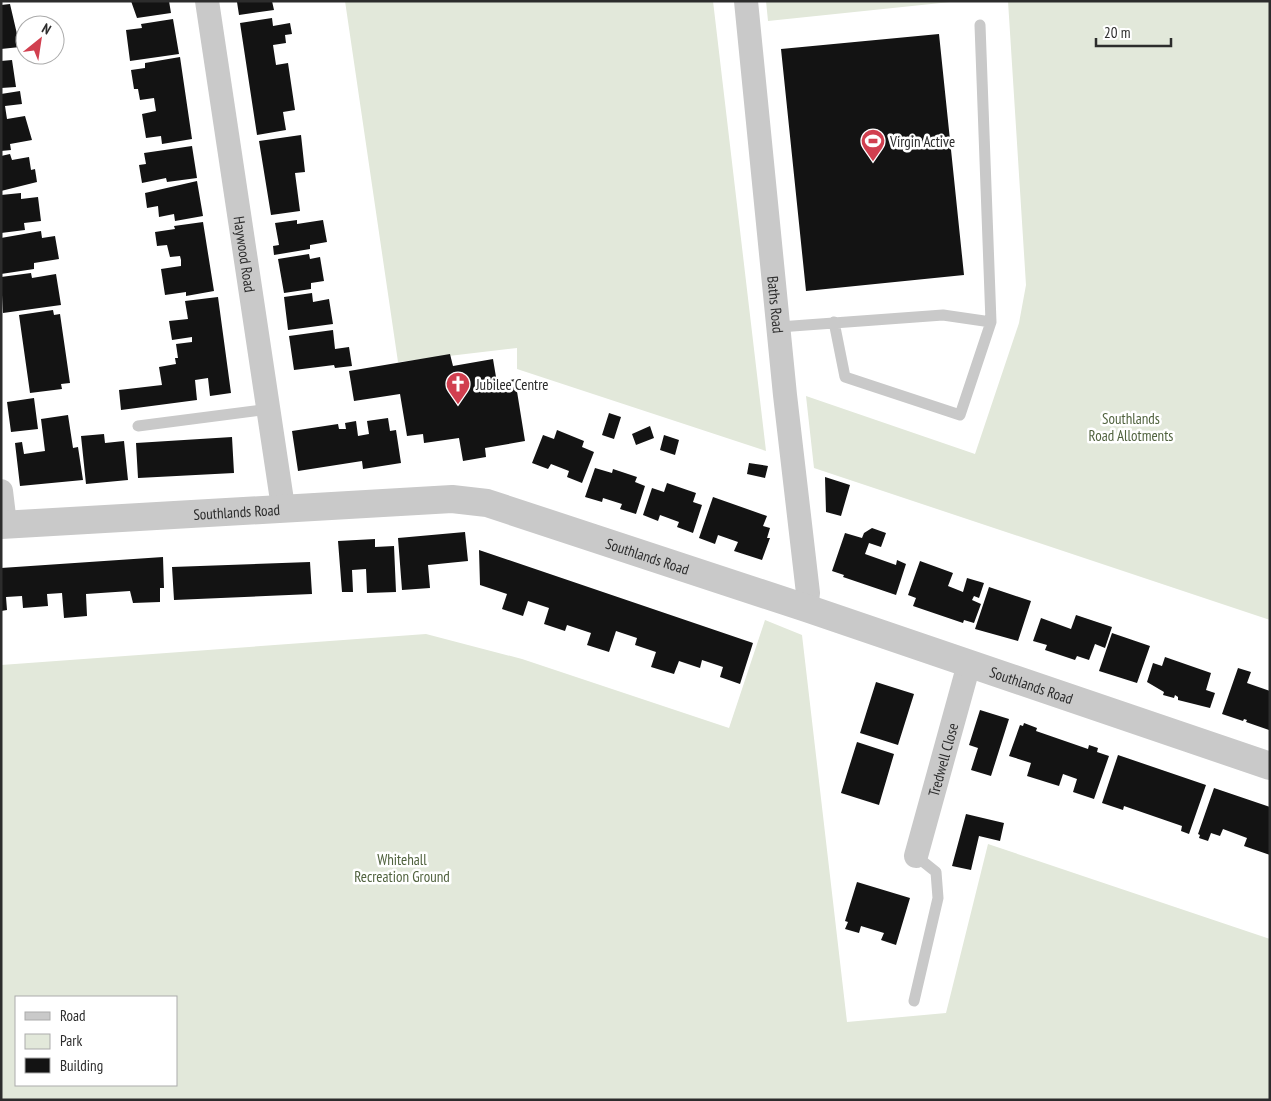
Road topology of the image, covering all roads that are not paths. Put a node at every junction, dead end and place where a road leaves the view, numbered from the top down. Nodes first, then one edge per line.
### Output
1 (207, 1) edge
2 (746, 1) edge
3 (980, 25) dead end
4 (834, 322) junction
5 (991, 322) junction
6 (779, 327) junction
7 (269, 409) junction
8 (138, 426) dead end
9 (1, 491) edge
10 (283, 507) junction
11 (3, 524) edge
12 (806, 608) junction
13 (969, 664) junction
14 (1270, 766) edge
15 (916, 856) joint
16 (914, 1001) dead end

1 - 7 street, Haywood Road
2 - 6 street, Baths Road
3 - 5 lane
4 - 5 lane
4 - 5 lane
4 - 6 lane
6 - 12 street, Baths Road
7 - 8 lane
7 - 10 street, Haywood Road
9 - 11 street
10 - 11 street, Southlands Road
10 - 12 street, Southlands Road
12 - 13 street, Southlands Road
13 - 14 street, Southlands Road
13 - 15 street, Tredwell Close
15 - 16 lane

